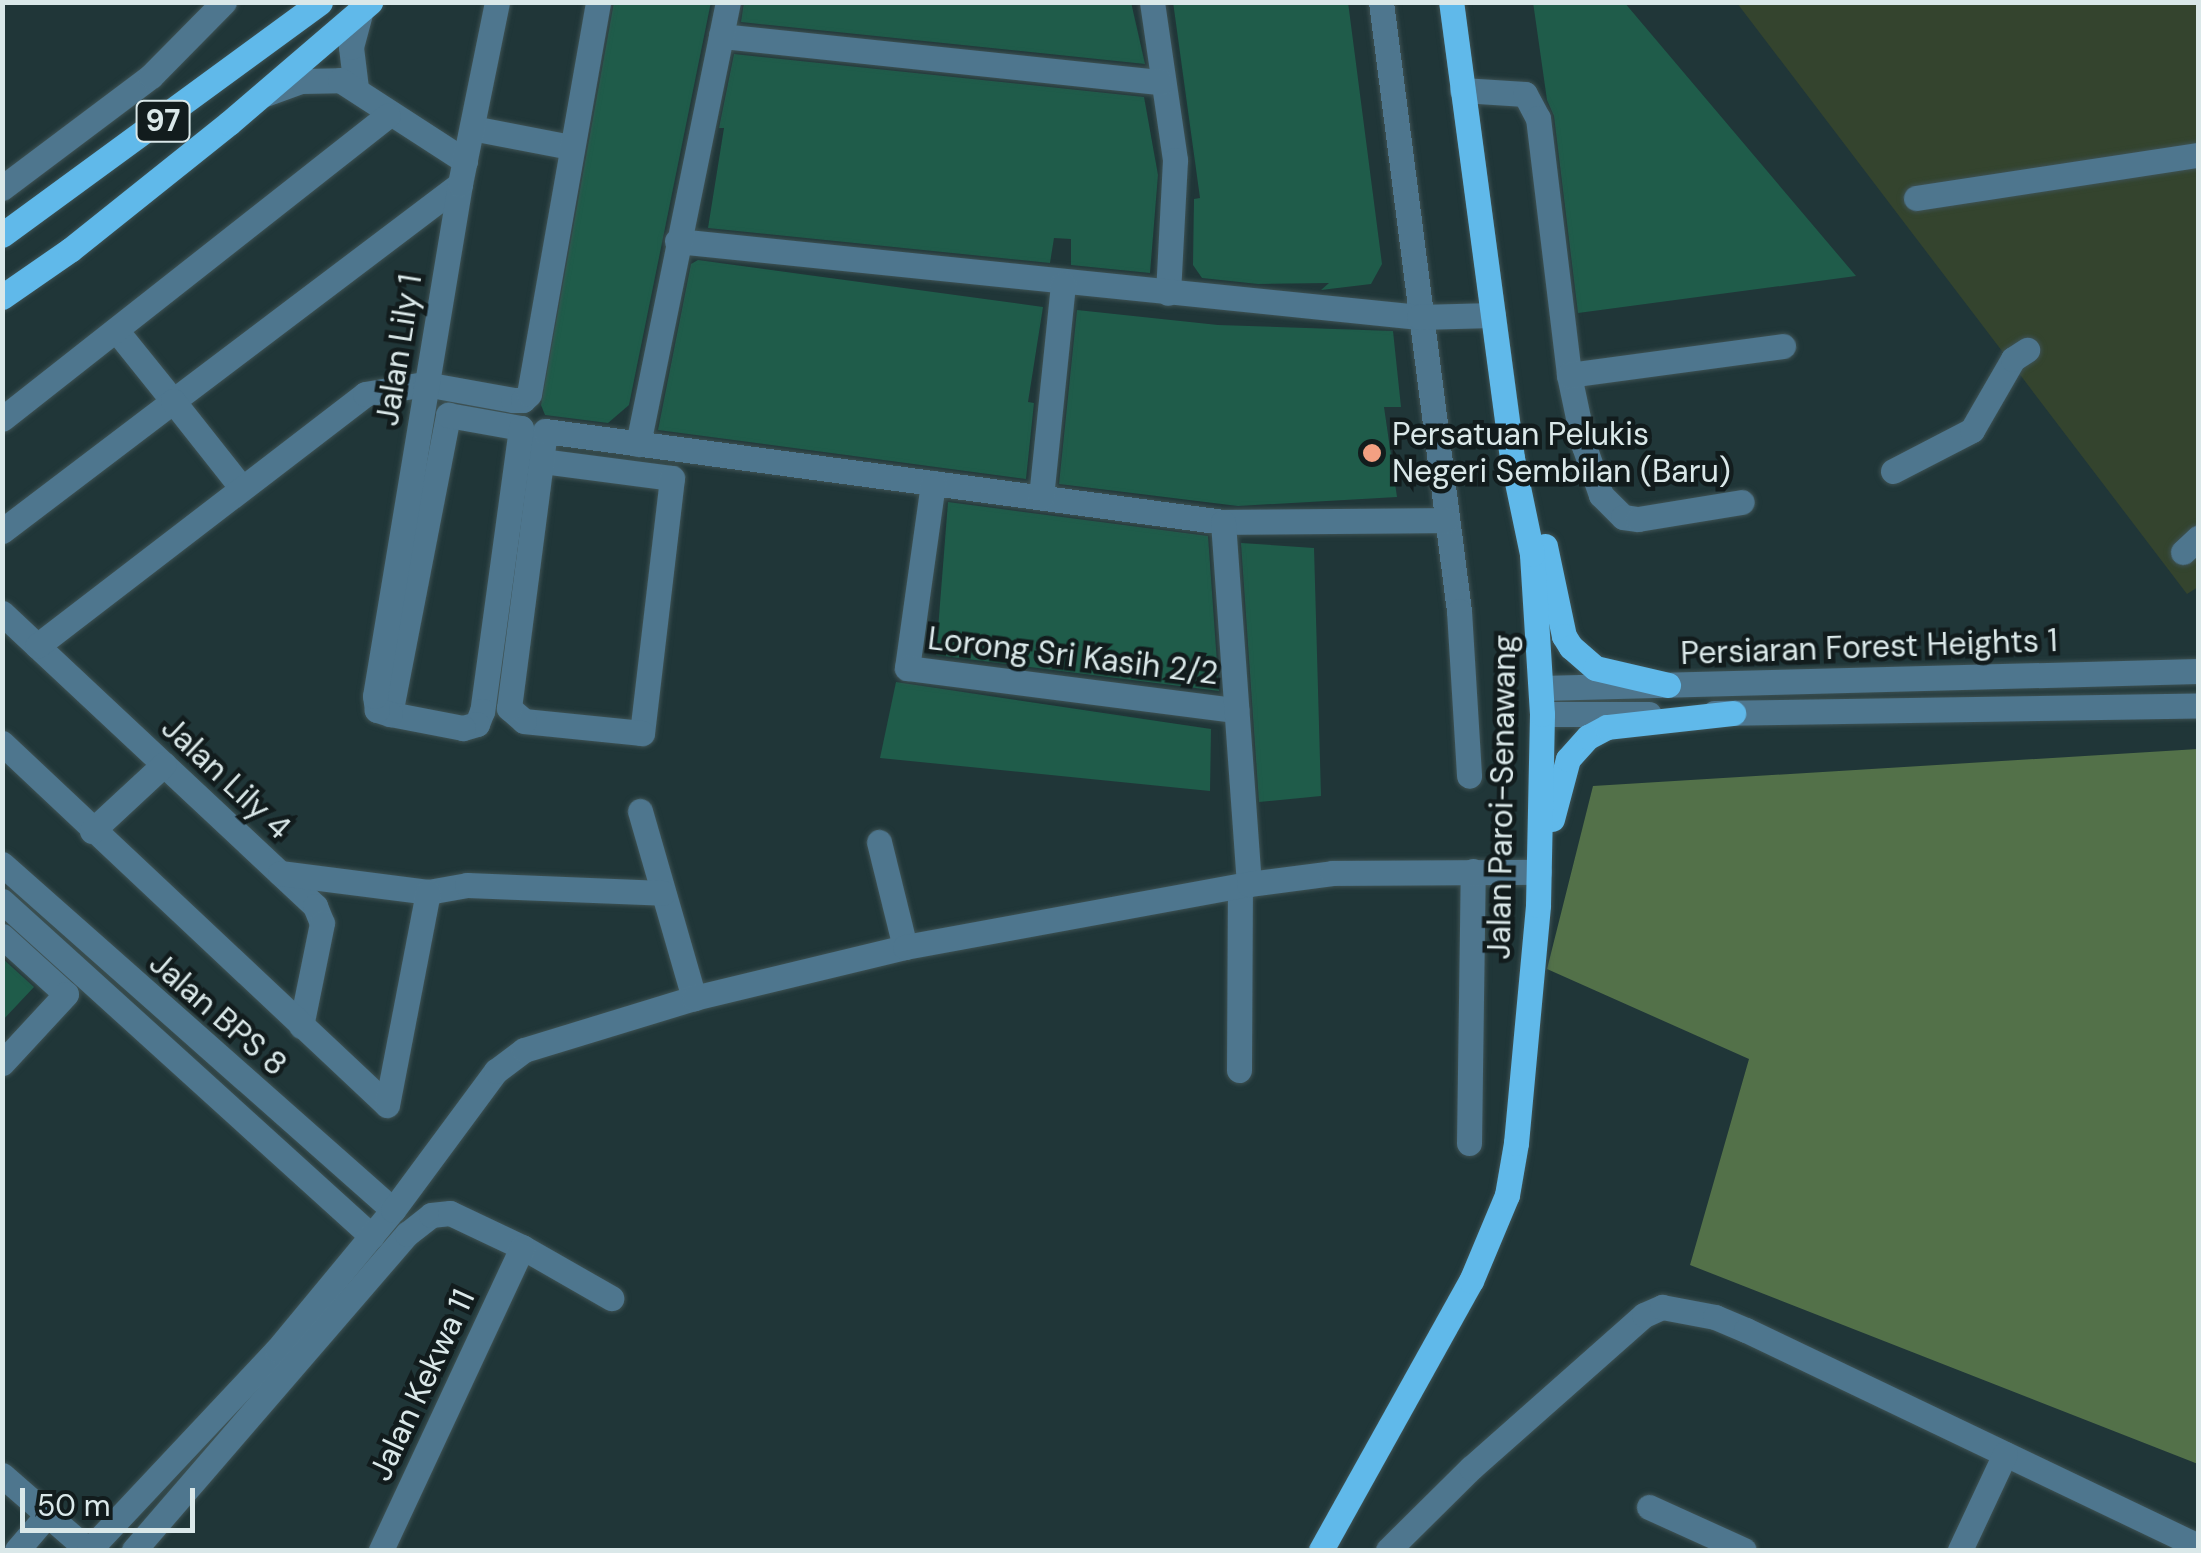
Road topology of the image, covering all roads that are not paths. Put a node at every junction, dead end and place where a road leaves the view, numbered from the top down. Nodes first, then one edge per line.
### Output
1 (224, 2) edge
2 (320, 2) edge
3 (497, 2) edge
4 (598, 2) edge
5 (728, 2) edge
6 (1152, 2) edge
7 (1381, 2) edge
8 (1451, 2) edge
9 (365, 8) edge
10 (721, 36) junction
11 (1161, 82) junction
12 (356, 88) junction
13 (1462, 90) junction
14 (265, 94) junction
15 (388, 115) junction
16 (472, 128) junction
17 (571, 147) junction
18 (2198, 154) edge
19 (462, 173) junction
20 (2, 188) edge
21 (1916, 198) dead end
22 (2, 235) edge
23 (677, 241) junction
24 (1064, 284) junction
25 (1168, 294) junction
26 (2, 296) edge
27 (1494, 314) junction
28 (1419, 317) junction
29 (116, 330) junction
30 (1783, 346) dead end
31 (2027, 350) dead end
32 (1569, 375) junction
33 (425, 384) junction
34 (173, 401) junction
35 (2, 420) edge
36 (533, 430) junction
37 (638, 444) junction
38 (1512, 458) junction
39 (542, 461) junction
40 (1894, 471) dead end
41 (933, 483) junction
42 (241, 488) junction
43 (1041, 497) junction
44 (1742, 502) dead end
45 (1446, 520) junction
46 (1223, 522) junction
47 (2, 531) edge
48 (2, 613) edge
49 (37, 646) junction
50 (2198, 671) edge
51 (1668, 685) junction
52 (1542, 701) junction
53 (2198, 705) edge
54 (1236, 710) junction
55 (384, 712) junction
56 (1733, 713) junction
57 (2, 742) edge
58 (164, 764) junction
59 (1469, 776) dead end
60 (640, 811) dead end
61 (92, 831) junction
62 (878, 842) dead end
63 (2, 864) edge
64 (1474, 872) junction
65 (1539, 872) junction
66 (280, 873) junction
67 (1245, 886) junction
68 (428, 892) junction
69 (663, 893) junction
70 (2, 901) edge
71 (1538, 905) junction
72 (2, 936) edge
73 (905, 947) junction
74 (694, 998) junction
75 (301, 1026) junction
76 (2, 1063) edge
77 (1238, 1070) dead end
78 (1469, 1142) dead end
79 (394, 1210) junction
80 (372, 1236) junction
81 (522, 1247) junction
82 (611, 1298) dead end
83 (2005, 1454) junction
84 (2, 1476) edge
85 (1649, 1507) dead end
86 (48, 1515) junction
87 (2198, 1546) edge
88 (17, 1550) edge
89 (88, 1550) edge
90 (134, 1550) edge
91 (382, 1550) edge
92 (1321, 1550) edge
93 (1388, 1550) edge
94 (1744, 1550) edge
95 (1960, 1550) edge

1 - 20 street
2 - 22 main road, 97
3 - 16 street, Jalan Lily 1
4 - 17 street
5 - 10 street
6 - 11 street
7 - 28 street
8 - 13 main road, Jalan Paroi-Senawang
9 - 12 street
9 - 14 main road, 97
10 - 11 street
10 - 23 street
11 - 25 street
12 - 14 street
12 - 15 street
13 - 27 main road, Jalan Paroi-Senawang
13 - 32 street
14 - 26 main road, 97
15 - 19 street
15 - 29 street
16 - 17 street
16 - 19 street, Jalan Lily 1
17 - 33 street
18 - 21 street
19 - 33 street, Jalan Lily 1
19 - 34 street
23 - 24 street
23 - 37 street
24 - 25 street
24 - 43 street
25 - 28 street
27 - 28 street
27 - 38 main road, Jalan Paroi-Senawang
28 - 45 street
29 - 34 street
29 - 35 street
30 - 32 street
31 - 40 street
32 - 44 street
33 - 42 street
33 - 55 street, Jalan Lily 1
34 - 42 street
34 - 47 street
36 - 37 street
36 - 39 street
36 - 55 street
36 - 55 street
37 - 41 street
38 - 51 main road
38 - 52 main road, Jalan Paroi-Senawang
39 - 39 street
41 - 43 street
41 - 54 street, Lorong Sri Kasih 2/2
42 - 49 street
43 - 46 street
45 - 46 street
45 - 59 street
46 - 54 street
48 - 49 street, Jalan Lily 4
49 - 58 street, Jalan Lily 4
50 - 51 street, Persiaran Forest Heights 1
51 - 52 street, Persiaran Forest Heights 1
52 - 56 street, Persiaran Forest Heights 1
52 - 65 main road, Jalan Paroi-Senawang
53 - 56 street, Persiaran Forest Heights 1
54 - 67 street
56 - 71 main road
57 - 61 street
58 - 61 street
58 - 66 street, Jalan Lily 4
60 - 69 street
61 - 75 street
62 - 73 street
63 - 79 street, Jalan BPS 8
64 - 65 street
64 - 67 street
64 - 78 street
65 - 71 main road, Jalan Paroi-Senawang
66 - 68 street
66 - 75 street, Jalan Lily 4
67 - 73 street
67 - 77 street
68 - 69 street
68 - 75 street
69 - 74 street
70 - 80 street
71 - 92 main road, Jalan Paroi-Senawang
72 - 76 street
73 - 74 street
74 - 79 street
79 - 80 street
80 - 89 street
81 - 82 street
81 - 90 street
81 - 91 street, Jalan Kekwa 11
83 - 87 street
83 - 93 street
83 - 95 street
84 - 86 street
85 - 94 street
86 - 88 street
86 - 89 street

